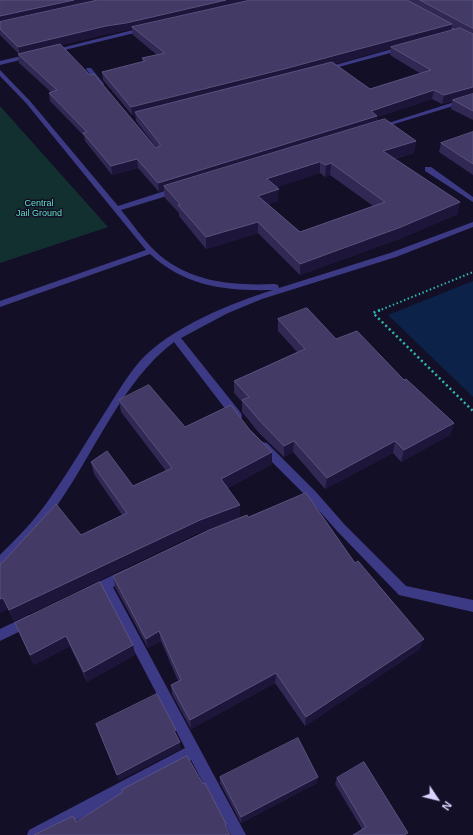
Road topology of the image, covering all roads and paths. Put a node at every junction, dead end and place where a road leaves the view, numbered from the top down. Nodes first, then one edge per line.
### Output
1 (431, 17) edge
2 (153, 27) edge
3 (460, 33) junction
4 (452, 35) edge
5 (473, 40) edge
6 (407, 47) edge
7 (42, 53) edge
8 (35, 55) edge
9 (0, 63) edge
10 (89, 69) dead end
11 (0, 72) edge
12 (316, 72) edge
13 (107, 91) edge
14 (473, 98) edge
15 (368, 130) edge
16 (428, 169) dead end
17 (185, 188) edge
18 (473, 200) edge
19 (118, 208) junction
20 (473, 224) edge
21 (151, 251) junction
22 (473, 272) edge
23 (287, 287) junction
24 (0, 304) edge
25 (175, 337) junction
26 (473, 411) edge
27 (244, 425) edge
28 (254, 437) edge
29 (312, 495) junction
30 (298, 500) edge
31 (0, 564) edge
32 (133, 571) edge
33 (105, 584) junction
34 (77, 598) edge
35 (473, 606) edge
36 (42, 615) edge
37 (0, 635) edge
38 (194, 752) junction
39 (34, 835) edge
40 (239, 835) edge

1 - 3 street
2 - 7 street
3 - 4 street
3 - 5 street
6 - 12 street
8 - 9 street
10 - 13 street
11 - 19 street
14 - 15 street
16 - 18 street
17 - 19 street
19 - 21 street
20 - 23 street
21 - 23 street
21 - 24 street
22 - 26 path
23 - 25 street
25 - 27 street
25 - 31 street
28 - 29 street
29 - 30 street
29 - 35 street
32 - 33 street
33 - 34 street
33 - 38 street
36 - 37 street
38 - 39 street
38 - 40 street

